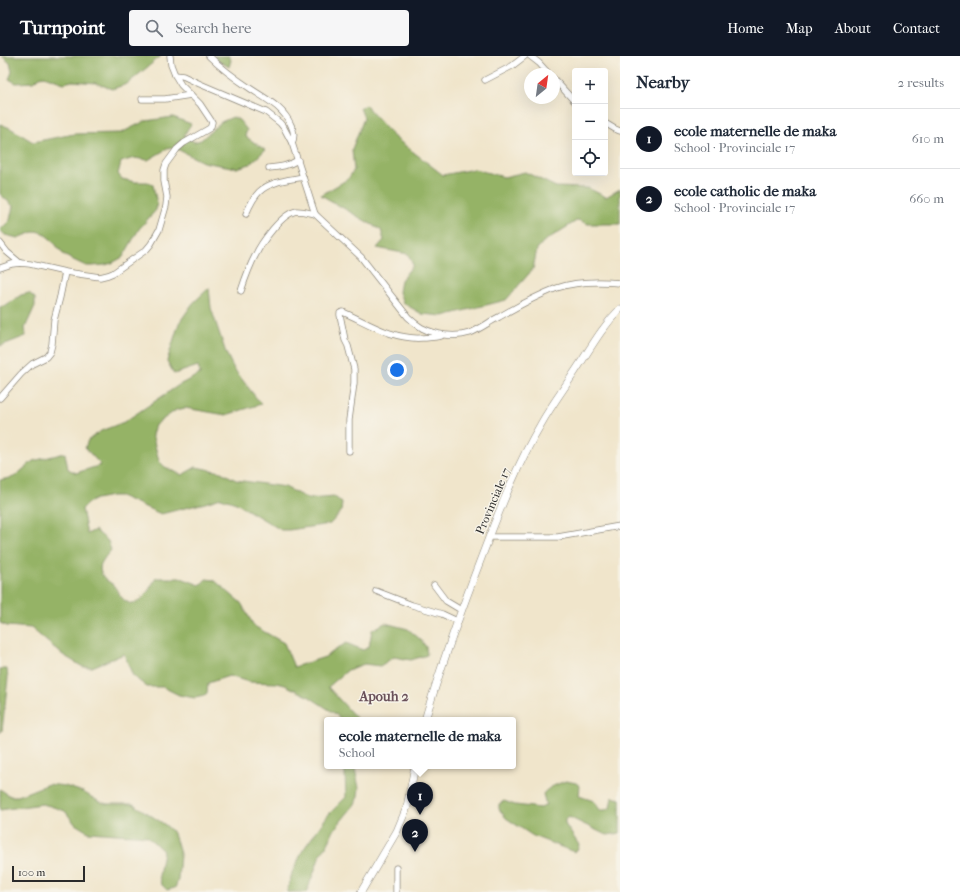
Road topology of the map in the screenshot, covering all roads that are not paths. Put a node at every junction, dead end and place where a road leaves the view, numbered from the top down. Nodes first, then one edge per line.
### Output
1 (170, 56) edge
2 (209, 56) edge
3 (525, 56) edge
4 (530, 56) edge
5 (544, 68) edge
6 (175, 75) junction
7 (485, 80) dead end
8 (560, 86) edge
9 (192, 95) junction
10 (142, 99) dead end
11 (572, 99) edge
12 (608, 125) edge
13 (620, 131) edge
14 (292, 143) junction
15 (298, 160) junction
16 (269, 168) dead end
17 (303, 177) junction
18 (246, 214) dead end
19 (316, 214) junction
20 (0, 243) edge
21 (20, 263) junction
22 (0, 268) edge
23 (65, 272) junction
24 (620, 283) edge
25 (241, 291) dead end
26 (620, 309) edge
27 (445, 335) junction
28 (0, 398) edge
29 (349, 451) dead end
30 (620, 526) edge
31 (490, 537) junction
32 (434, 584) dead end
33 (376, 591) dead end
34 (461, 610) junction
35 (457, 621) junction
36 (426, 717) edge
37 (414, 769) edge
38 (396, 868) dead end
39 (361, 892) edge
40 (396, 892) edge

1 - 6 street
2 - 14 street
3 - 7 street
4 - 5 street
6 - 9 street
6 - 14 street
8 - 11 street
9 - 10 street
9 - 23 street
12 - 13 street
14 - 15 street
15 - 16 street
15 - 17 street
17 - 18 street
17 - 19 street
19 - 25 street
19 - 27 street
20 - 21 street
21 - 22 street
21 - 23 street
23 - 28 street
24 - 27 street
26 - 31 main road, Provinciale 17
27 - 29 street
30 - 31 street
31 - 34 main road, Provinciale 17
32 - 34 street
33 - 35 street
34 - 35 main road, Provinciale 17
35 - 36 main road, Provinciale 17
37 - 39 main road
38 - 40 street

